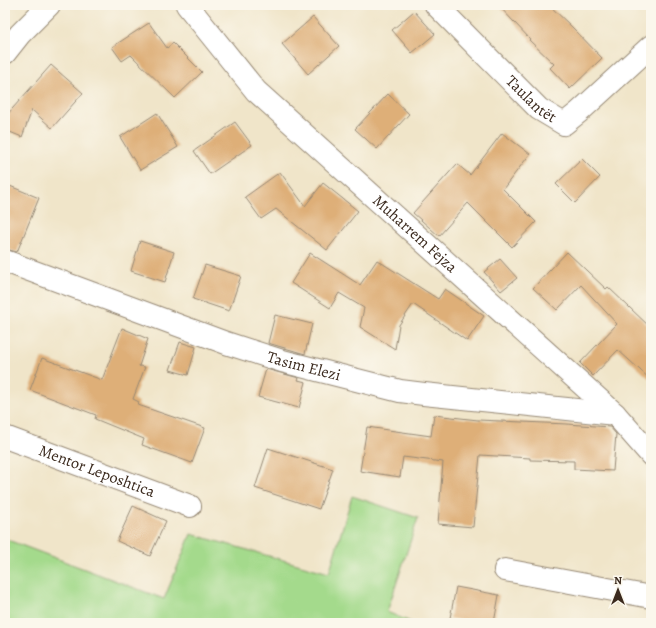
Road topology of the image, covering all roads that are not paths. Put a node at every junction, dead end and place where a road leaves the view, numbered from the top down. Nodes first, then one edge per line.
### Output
1 (49, 5) edge
2 (187, 5) edge
3 (436, 5) edge
4 (651, 46) edge
5 (5, 53) edge
6 (5, 261) edge
7 (616, 414) junction
8 (5, 437) edge
9 (651, 455) edge
10 (190, 506) dead end
11 (505, 570) dead end
12 (651, 597) edge

1 - 5 street
2 - 7 street, Muharrem Fejza
3 - 4 street, Taulantët
6 - 7 street, Tasim Elezi
7 - 9 street, Muharrem Fejza
8 - 10 street, Mentor Leposhtica
11 - 12 street

